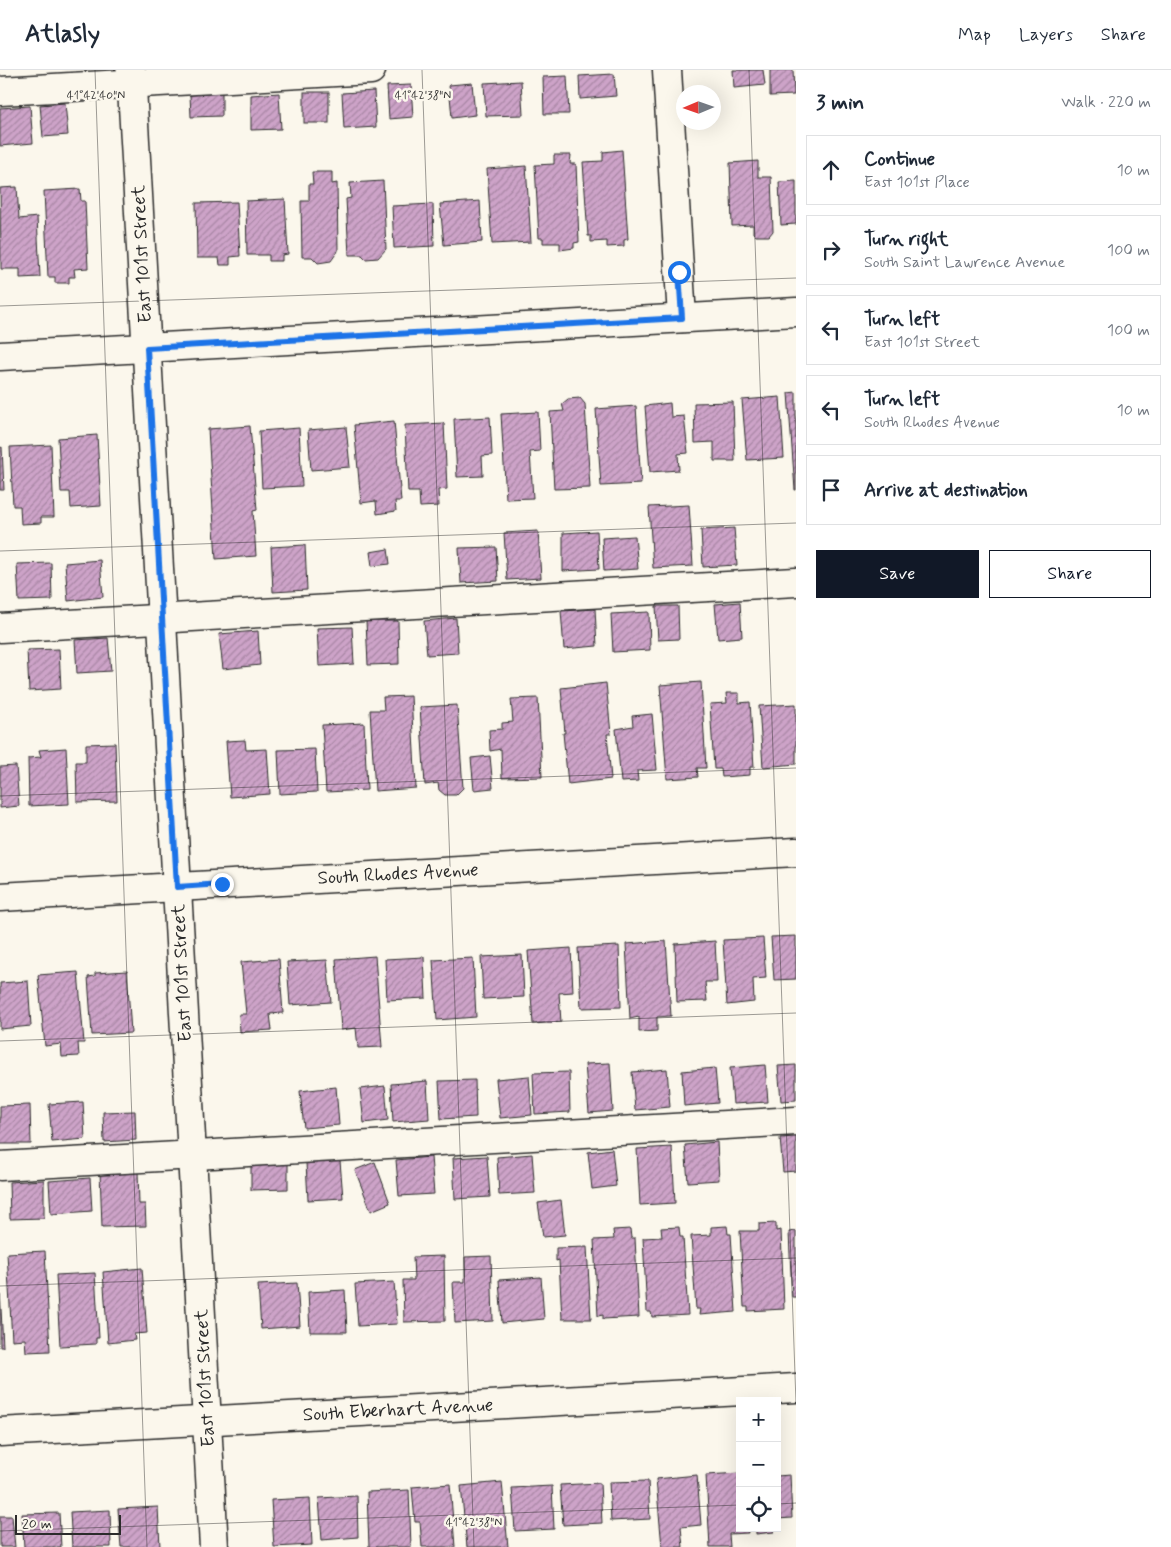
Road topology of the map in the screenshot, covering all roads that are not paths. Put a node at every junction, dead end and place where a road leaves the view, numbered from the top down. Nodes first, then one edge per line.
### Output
1 (371, 70) edge
2 (667, 70) edge
3 (132, 77) edge
4 (0, 91) edge
5 (796, 312) edge
6 (682, 318) junction
7 (147, 348) junction
8 (0, 356) edge
9 (796, 582) edge
10 (162, 619) junction
11 (0, 628) edge
12 (796, 852) edge
13 (177, 887) junction
14 (0, 897) edge
15 (796, 1121) edge
16 (192, 1155) junction
17 (0, 1166) edge
18 (796, 1388) edge
19 (208, 1421) junction
20 (0, 1432) edge
21 (214, 1547) edge

1 - 3 street
2 - 6 street
3 - 4 street
3 - 7 street, East 101st Street
5 - 6 street
6 - 7 street
7 - 8 street
7 - 10 street, East 101st Street
9 - 10 street
10 - 11 street
10 - 13 street, East 101st Street
12 - 13 street, South Rhodes Avenue
13 - 14 street, South Rhodes Avenue
13 - 16 street, East 101st Street
15 - 16 street
16 - 17 street
16 - 19 street, East 101st Street
18 - 19 street, South Eberhart Avenue
19 - 20 street, South Eberhart Avenue
19 - 21 street, East 101st Street

